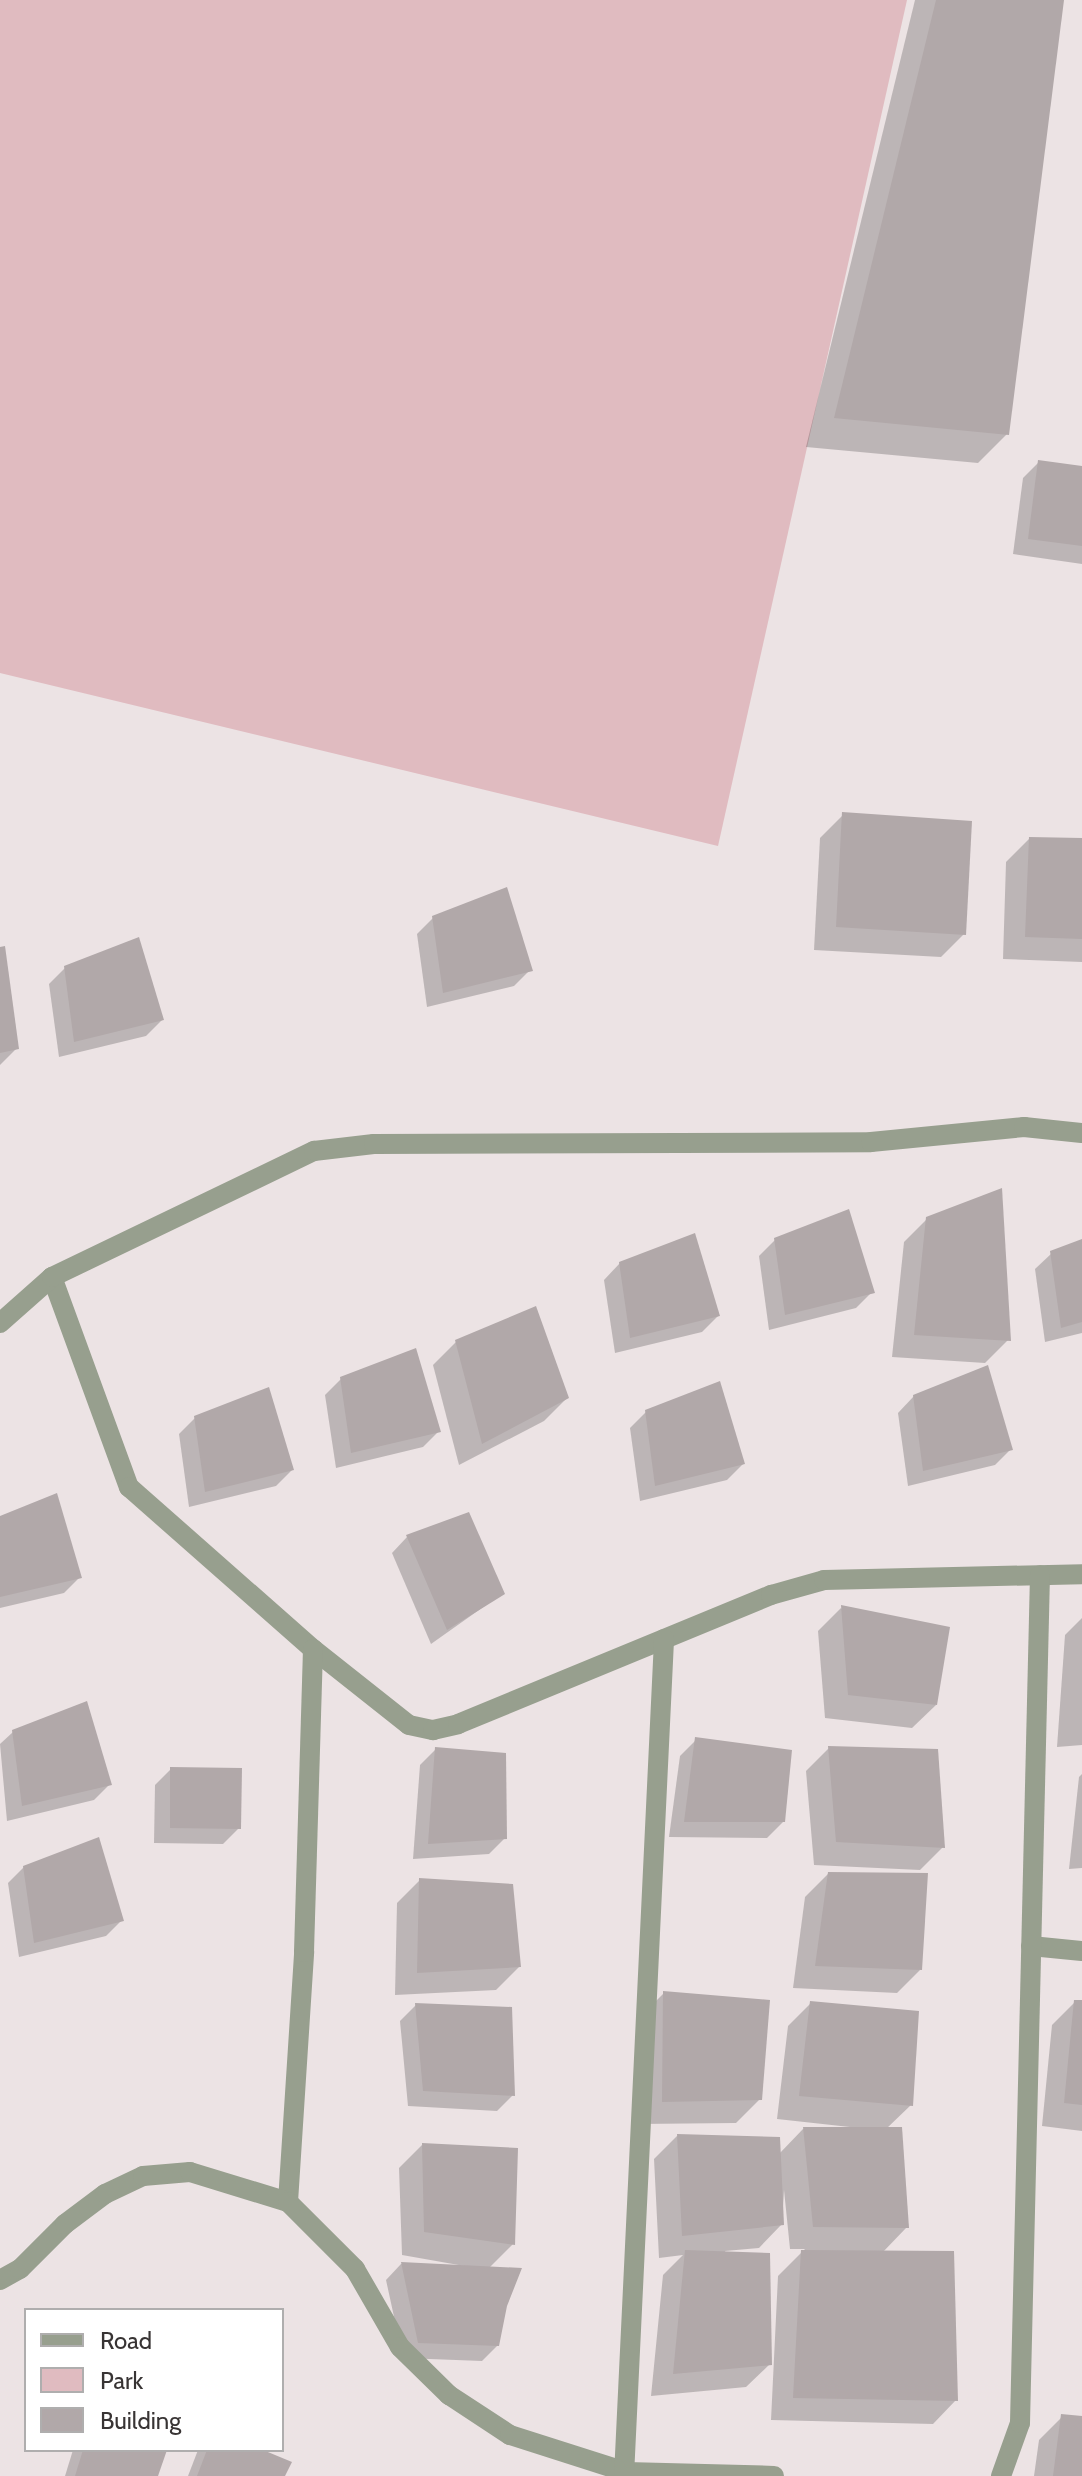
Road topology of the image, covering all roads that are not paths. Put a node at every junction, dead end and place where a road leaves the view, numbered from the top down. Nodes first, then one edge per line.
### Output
1 (1082, 1133) edge
2 (52, 1277) junction
3 (0, 1323) edge
4 (1082, 1574) edge
5 (1040, 1575) junction
6 (664, 1639) junction
7 (313, 1649) junction
8 (1031, 1946) junction
9 (1082, 1951) edge
10 (288, 2202) junction
11 (0, 2280) edge
12 (625, 2474) edge
13 (774, 2476) edge
14 (1001, 2476) edge

1 - 2 street
2 - 3 street
2 - 7 street
4 - 5 street
5 - 6 street
5 - 8 street
6 - 7 street
6 - 12 street
7 - 10 street
8 - 9 street
8 - 14 street
10 - 11 street
10 - 12 street
12 - 13 street

